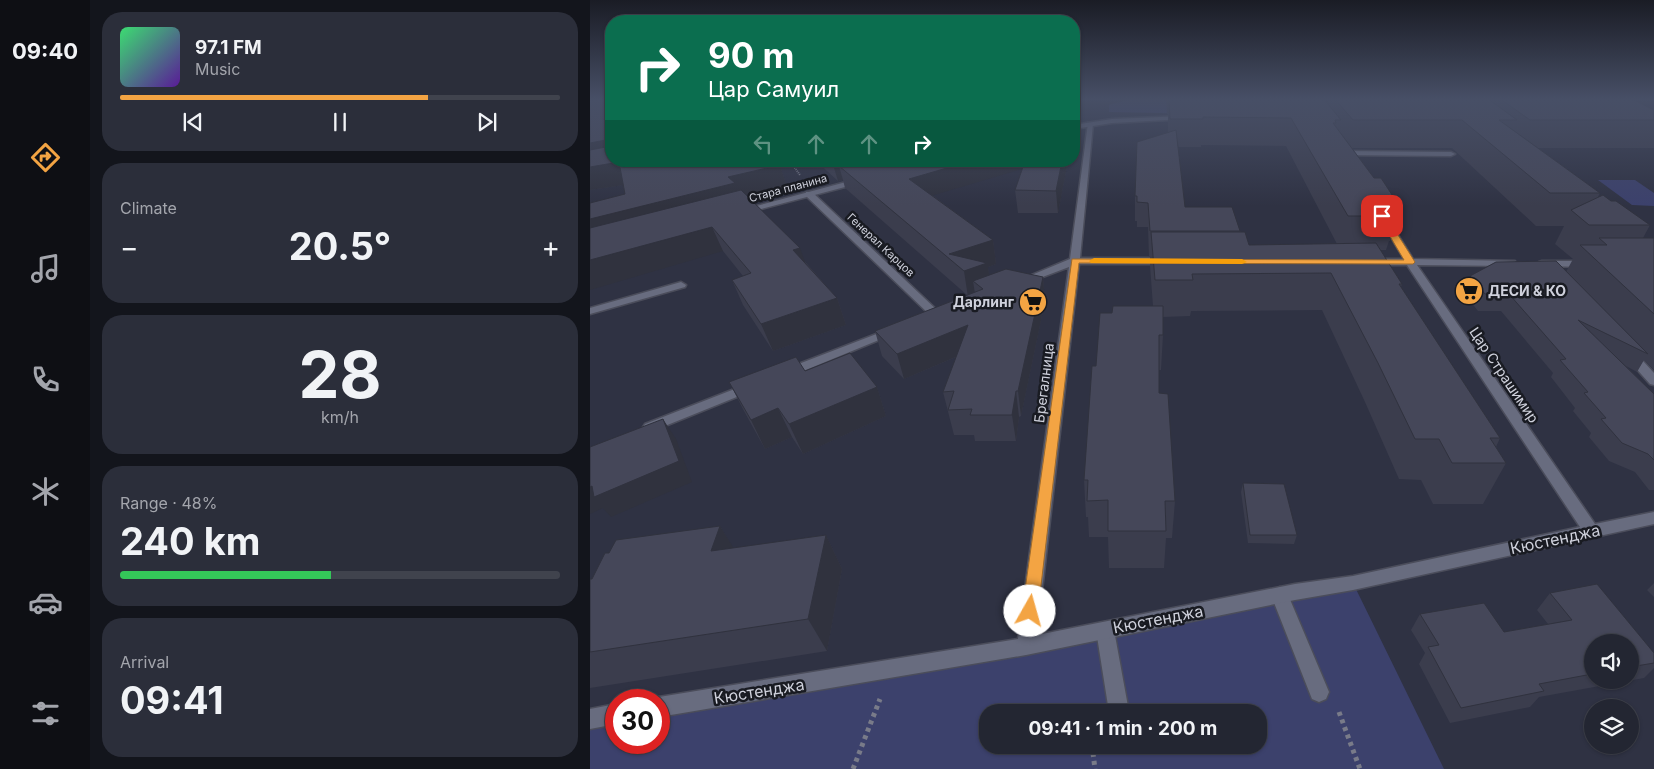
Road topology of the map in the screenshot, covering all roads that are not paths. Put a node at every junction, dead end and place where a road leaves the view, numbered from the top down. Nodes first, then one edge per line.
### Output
1 (1089, 134) edge
2 (1344, 154) edge
3 (1451, 154) edge
4 (869, 178) edge
5 (809, 194) junction
6 (1380, 212) edge
7 (733, 214) edge
8 (1075, 261) junction
9 (1174, 262) edge
10 (1362, 262) edge
11 (1410, 262) junction
12 (1532, 264) junction
13 (1598, 264) edge
14 (1555, 276) edge
15 (680, 285) dead end
16 (1010, 286) edge
17 (590, 311) edge
18 (936, 314) edge
19 (899, 328) edge
20 (1618, 341) edge
21 (1654, 381) edge
22 (636, 432) edge
23 (1654, 518) edge
24 (1591, 531) junction
25 (1280, 595) junction
26 (1105, 630) junction
27 (1026, 646) junction
28 (1320, 692) dead end
29 (1118, 704) edge
30 (670, 705) edge
31 (605, 716) edge
32 (590, 719) edge

1 - 8 street, Брегалница
2 - 3 street
4 - 5 street, Стара планина
5 - 7 street, Стара планина
5 - 18 street, Генерал Карцов
6 - 11 street, Цар Страшимир
8 - 9 street
8 - 16 street
8 - 27 street, Брегалница
10 - 11 street
11 - 12 street
11 - 24 street, Цар Страшимир
12 - 13 street
12 - 14 street
15 - 17 street
19 - 22 street
20 - 21 street
23 - 24 street, Кюстенджа
24 - 25 street, Кюстенджа
25 - 26 street, Кюстенджа
25 - 28 street
26 - 27 street, Кюстенджа
26 - 29 street
27 - 30 street, Кюстенджа
31 - 32 street

